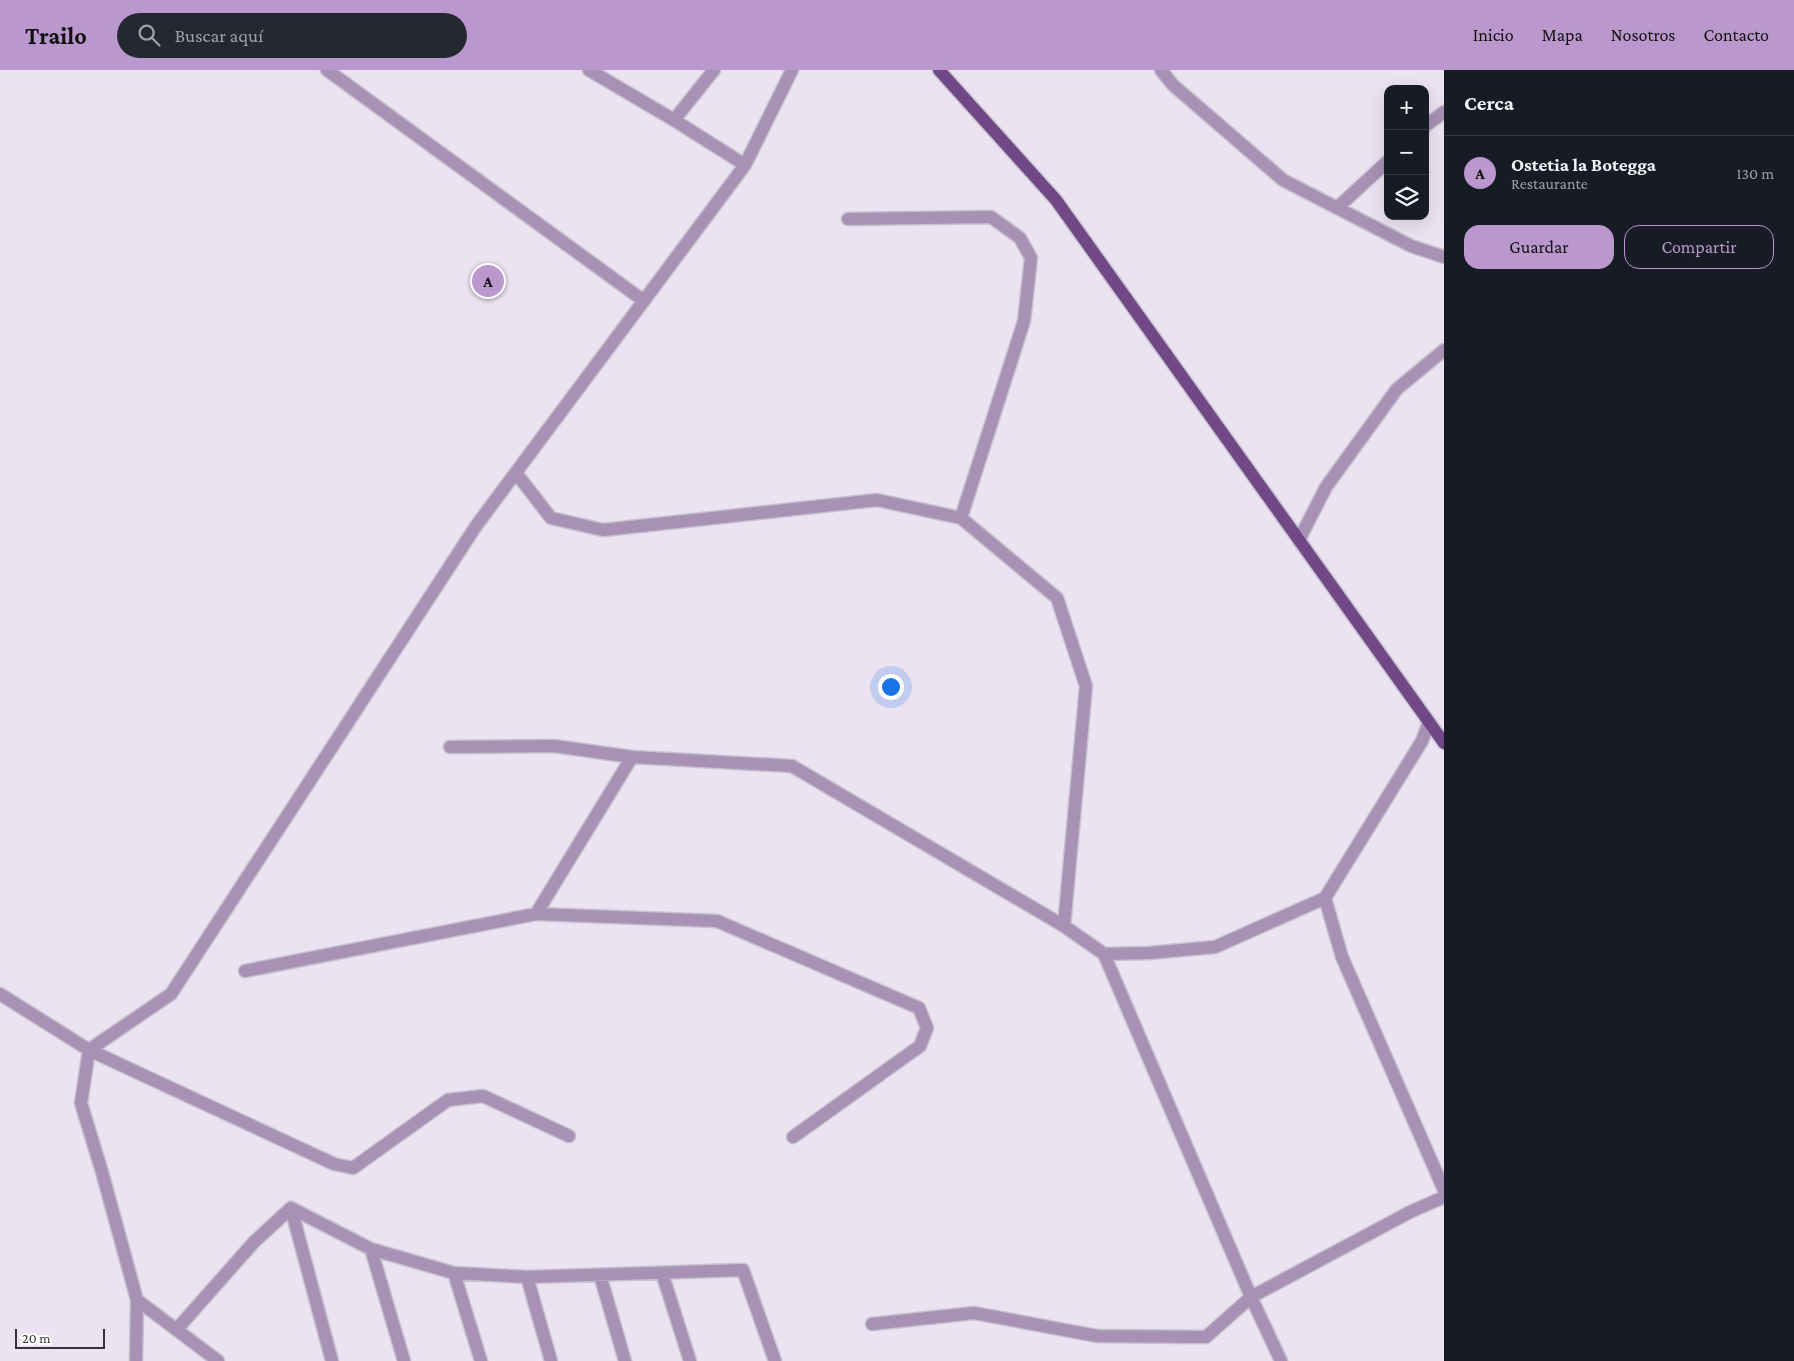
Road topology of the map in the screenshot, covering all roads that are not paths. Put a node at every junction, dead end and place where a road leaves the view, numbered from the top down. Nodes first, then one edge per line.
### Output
1 (327, 70) edge
2 (589, 70) edge
3 (714, 70) edge
4 (792, 70) edge
5 (939, 70) edge
6 (1161, 70) edge
7 (1444, 112) edge
8 (674, 120) junction
9 (1429, 123) edge
10 (745, 165) junction
11 (1384, 165) edge
12 (1337, 208) junction
13 (848, 219) dead end
14 (1444, 258) edge
15 (644, 301) junction
16 (1444, 350) edge
17 (516, 473) junction
18 (961, 518) junction
19 (1299, 540) junction
20 (1429, 722) junction
21 (1444, 743) edge
22 (450, 747) dead end
23 (632, 757) junction
24 (1325, 898) junction
25 (536, 914) junction
26 (1064, 926) junction
27 (1104, 954) junction
28 (245, 971) dead end
29 (0, 994) edge
30 (89, 1050) junction
31 (570, 1136) dead end
32 (793, 1137) dead end
33 (1444, 1190) edge
34 (1444, 1197) edge
35 (291, 1208) junction
36 (371, 1249) junction
37 (454, 1273) junction
38 (662, 1273) junction
39 (600, 1275) junction
40 (527, 1277) junction
41 (1251, 1297) junction
42 (137, 1300) junction
43 (872, 1324) dead end
44 (177, 1329) junction
45 (136, 1361) edge
46 (218, 1361) edge
47 (332, 1361) edge
48 (404, 1361) edge
49 (481, 1361) edge
50 (551, 1361) edge
51 (625, 1361) edge
52 (690, 1361) edge
53 (775, 1361) edge
54 (1281, 1361) edge

1 - 15 lane
2 - 8 lane
3 - 8 lane
4 - 10 lane
5 - 19 main road
6 - 12 lane
7 - 9 lane
8 - 10 lane
10 - 15 lane
11 - 12 lane
12 - 14 lane
13 - 18 lane
15 - 17 lane
16 - 19 lane
17 - 18 lane
17 - 30 lane
18 - 26 lane
19 - 20 main road
20 - 21 main road
20 - 24 lane
22 - 23 lane
23 - 25 lane
23 - 26 lane
24 - 27 lane
24 - 33 lane
25 - 28 lane
25 - 32 lane
26 - 27 lane
27 - 41 lane
29 - 30 lane
30 - 31 lane
30 - 42 lane
34 - 41 lane
35 - 36 lane
35 - 44 lane
35 - 47 lane
36 - 37 lane
36 - 48 lane
37 - 40 lane
37 - 49 lane
38 - 39 lane
38 - 52 lane
38 - 53 lane
39 - 40 lane
39 - 51 lane
40 - 50 lane
41 - 43 lane
41 - 54 lane
42 - 44 lane
42 - 45 lane
44 - 46 lane

